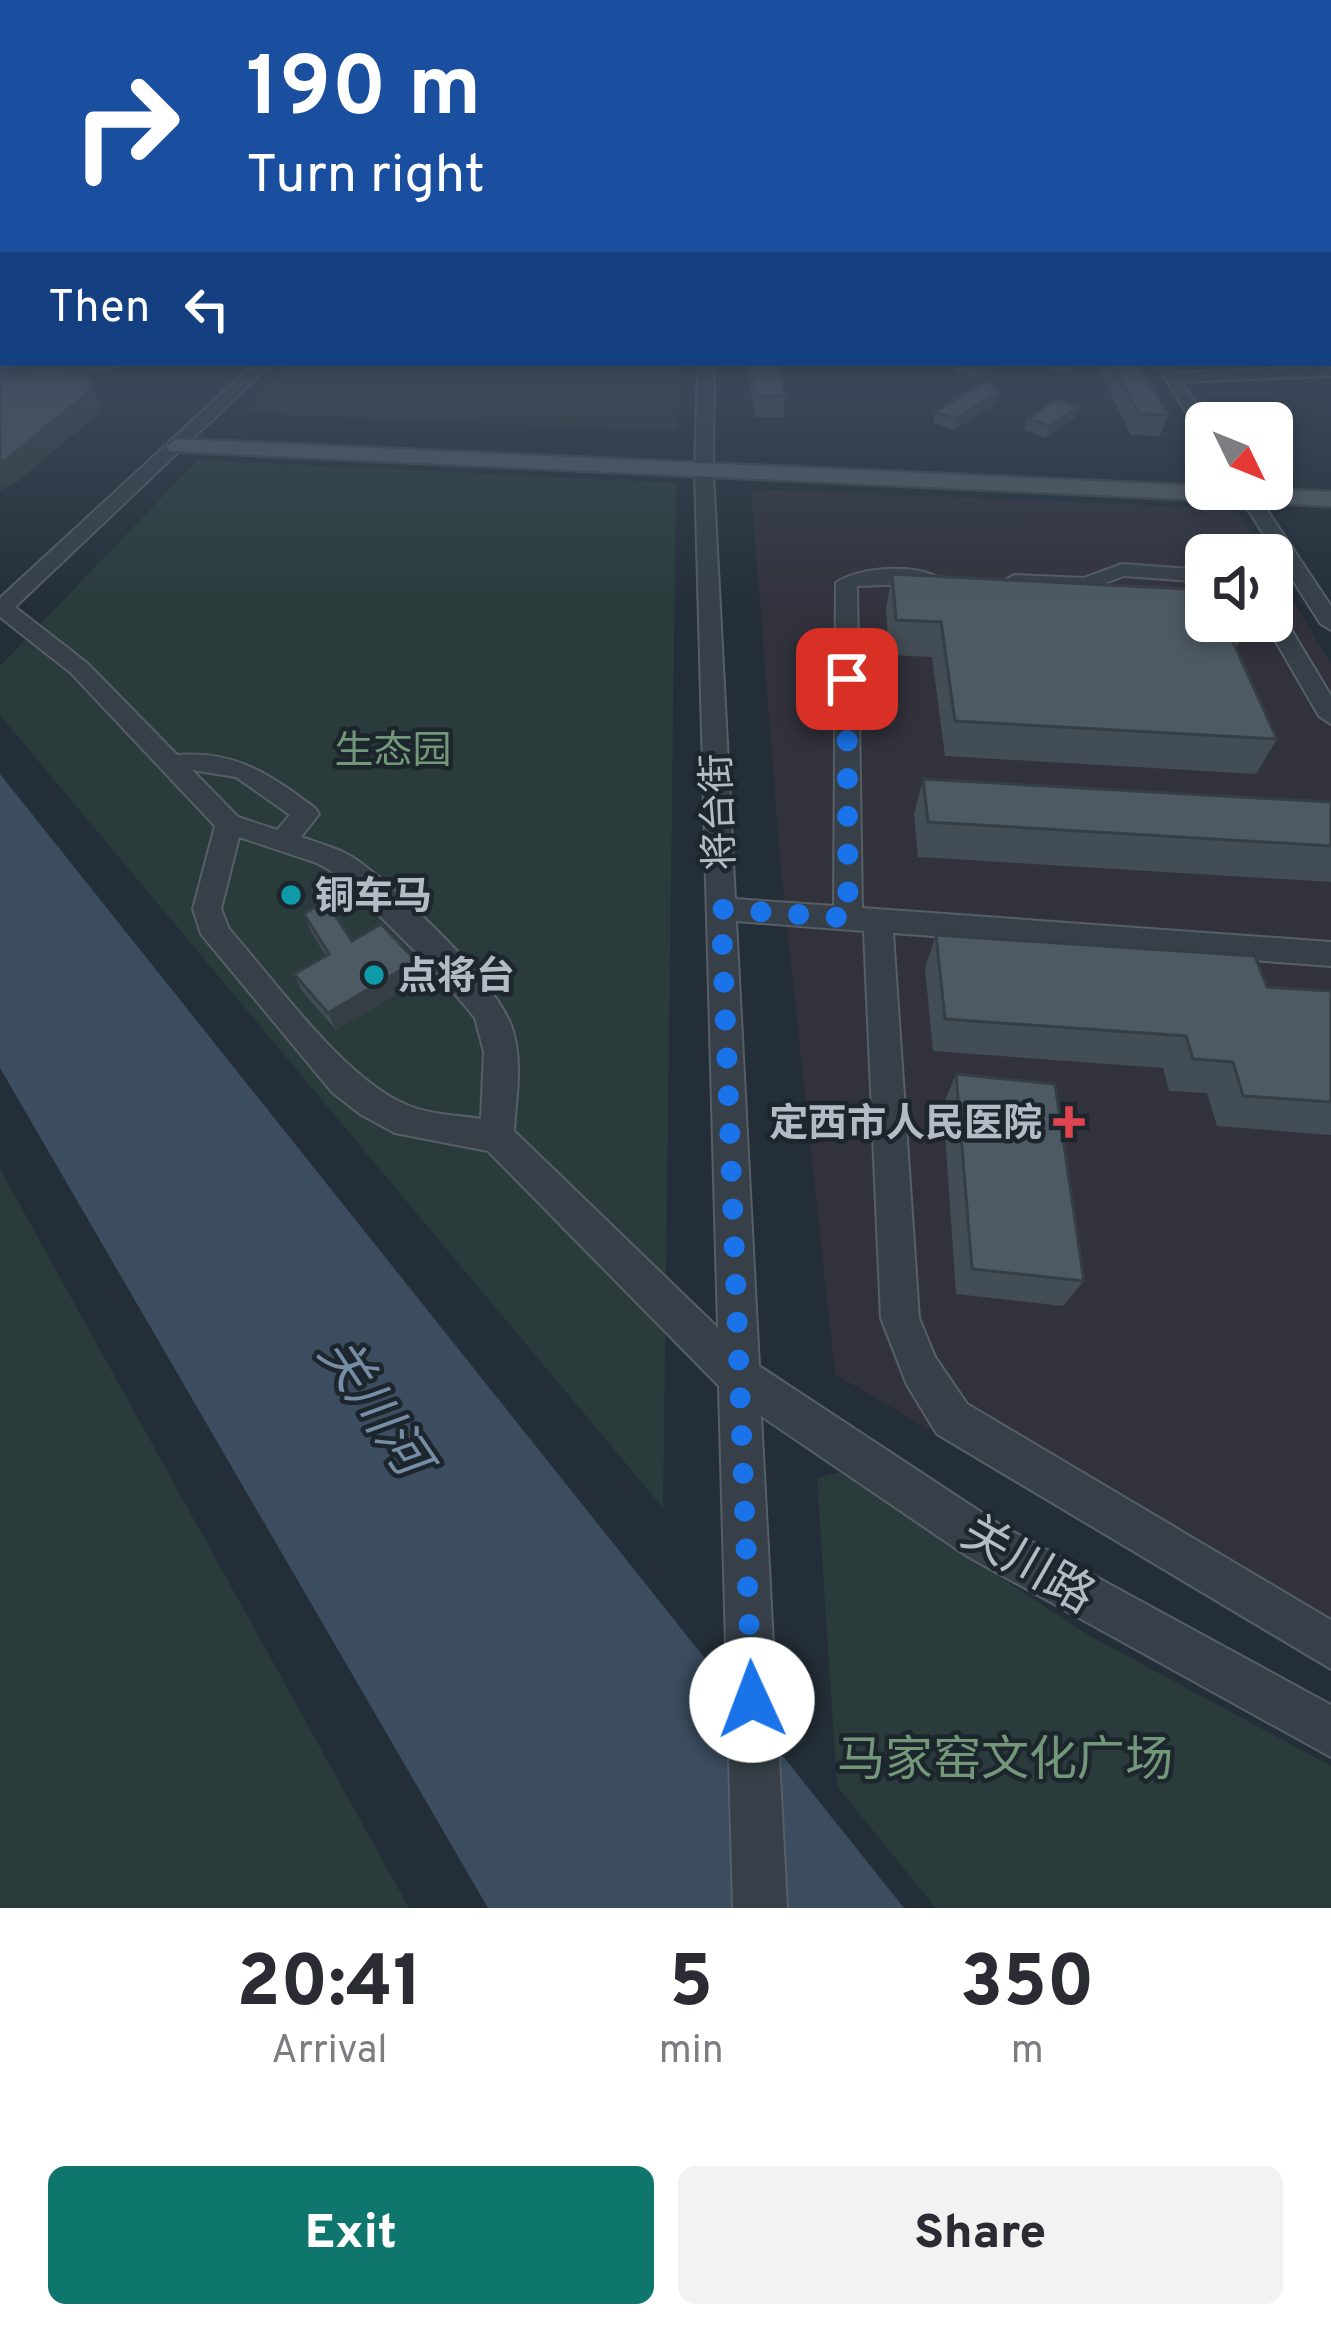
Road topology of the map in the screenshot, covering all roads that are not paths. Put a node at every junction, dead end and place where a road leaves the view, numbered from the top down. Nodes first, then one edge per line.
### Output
1 (194, 434) edge
2 (466, 434) dead end
3 (705, 434) edge
4 (177, 446) junction
5 (704, 459) junction
6 (1039, 461) dead end
7 (1185, 488) edge
8 (1293, 496) edge
9 (1331, 499) edge
10 (1257, 510) edge
11 (1185, 574) edge
12 (953, 580) edge
13 (998, 581) edge
14 (1293, 582) edge
15 (1305, 583) junction
16 (1, 608) edge
17 (1331, 623) edge
18 (1287, 642) edge
19 (1331, 716) edge
20 (171, 764) junction
21 (229, 824) junction
22 (283, 841) junction
23 (721, 909) junction
24 (863, 919) junction
25 (1331, 954) edge
26 (497, 1137) junction
27 (738, 1376) junction
28 (1331, 1646) edge
29 (1331, 1732) edge
30 (760, 1908) edge

1 - 4 street
2 - 5 main road
3 - 5 street, 将台街
4 - 5 main road
4 - 16 street
5 - 6 main road
5 - 7 main road
5 - 23 street, 将台街
8 - 9 main road
10 - 15 street
11 - 13 street
12 - 24 street
14 - 15 street
15 - 17 street
16 - 20 street
18 - 19 street
20 - 21 street
20 - 22 street
21 - 22 street
21 - 26 street
22 - 26 street
23 - 24 street
23 - 27 street, 将台街
24 - 25 street
24 - 28 street
26 - 27 street, 关川路
27 - 29 street, 关川路
27 - 30 street, 将台街

